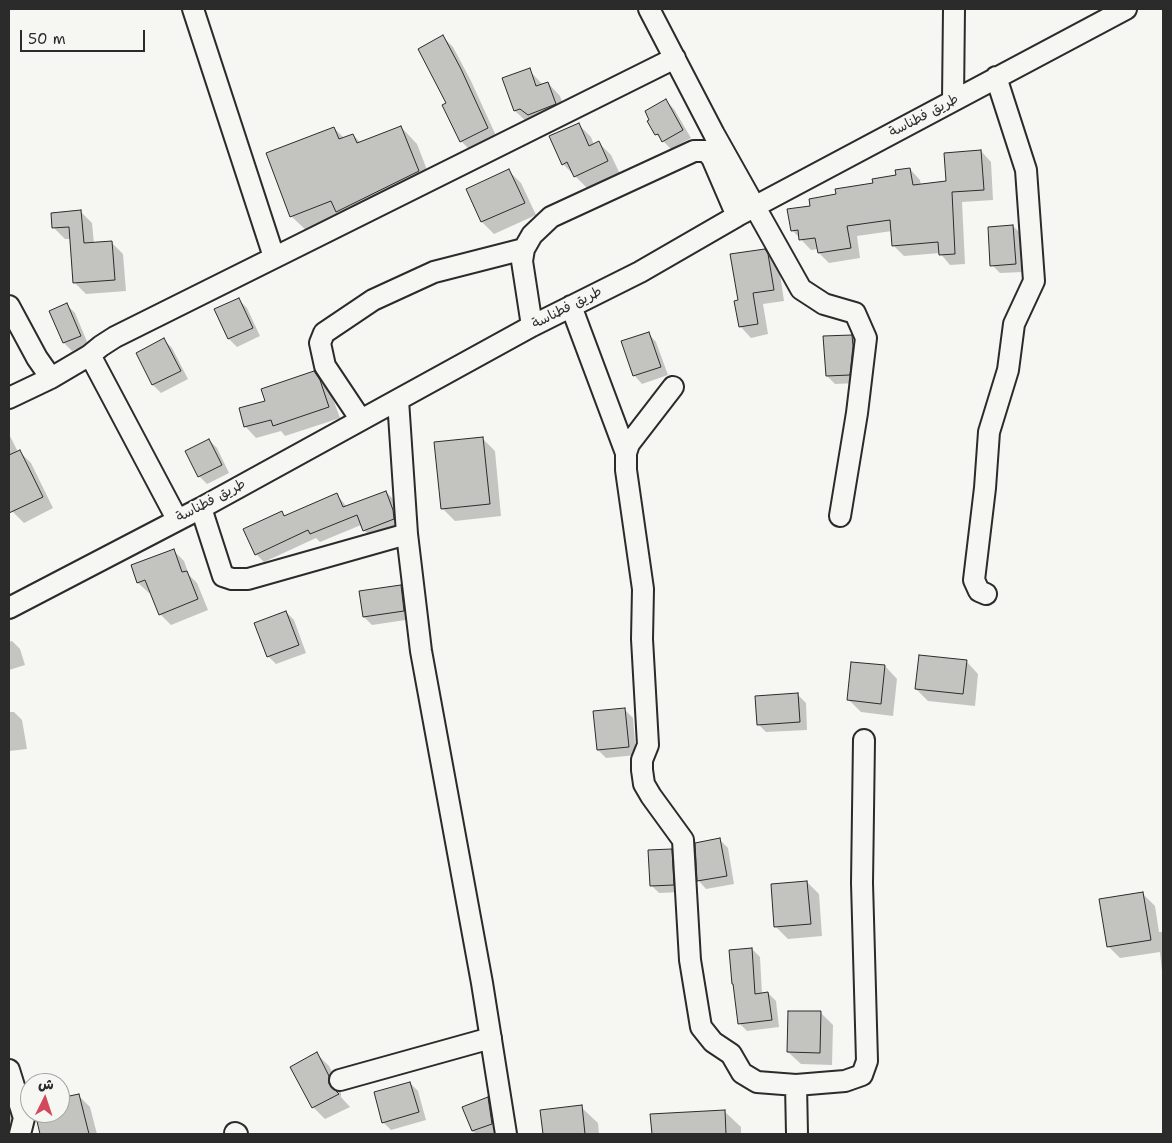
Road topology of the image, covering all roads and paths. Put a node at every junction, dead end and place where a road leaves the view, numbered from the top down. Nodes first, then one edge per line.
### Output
1 (194, 9) edge
2 (649, 9) edge
3 (954, 9) edge
4 (1126, 9) edge
5 (675, 58) junction
6 (996, 77) junction
7 (953, 100) junction
8 (755, 208) junction
9 (737, 216) junction
10 (524, 249) junction
11 (274, 257) junction
12 (9, 306) edge
13 (571, 306) junction
14 (532, 326) junction
15 (90, 355) junction
16 (51, 378) junction
17 (672, 387) dead end
18 (9, 398) edge
19 (398, 400) junction
20 (361, 420) junction
21 (626, 453) junction
22 (201, 508) junction
23 (840, 516) dead end
24 (178, 519) junction
25 (407, 534) junction
26 (986, 594) dead end
27 (9, 608) edge
28 (864, 740) dead end
29 (491, 1038) junction
30 (9, 1070) edge
31 (340, 1080) dead end
32 (796, 1085) junction
33 (20, 1134) edge
34 (506, 1134) edge
35 (797, 1134) edge

1 - 11 street
2 - 5 street
3 - 7 street
4 - 6 street, طريق فطناسة
5 - 8 street
5 - 11 street
6 - 7 street, طريق فطناسة
6 - 26 street
7 - 8 street, طريق فطناسة
8 - 9 street, طريق فطناسة
8 - 23 street
9 - 10 street
9 - 13 street, طريق فطناسة
10 - 14 street
10 - 20 street
11 - 15 street
12 - 16 street
13 - 14 street, طريق فطناسة
13 - 21 street
14 - 19 street, طريق فطناسة
15 - 16 street
15 - 24 street
16 - 18 street
17 - 21 street
19 - 20 street, طريق فطناسة
19 - 25 street
20 - 22 street, طريق فطناسة
21 - 32 street
22 - 24 street, طريق فطناسة
22 - 25 street
24 - 27 street, طريق فطناسة
25 - 29 street
28 - 32 street
29 - 31 street
29 - 34 street
30 - 33 street
32 - 35 street

